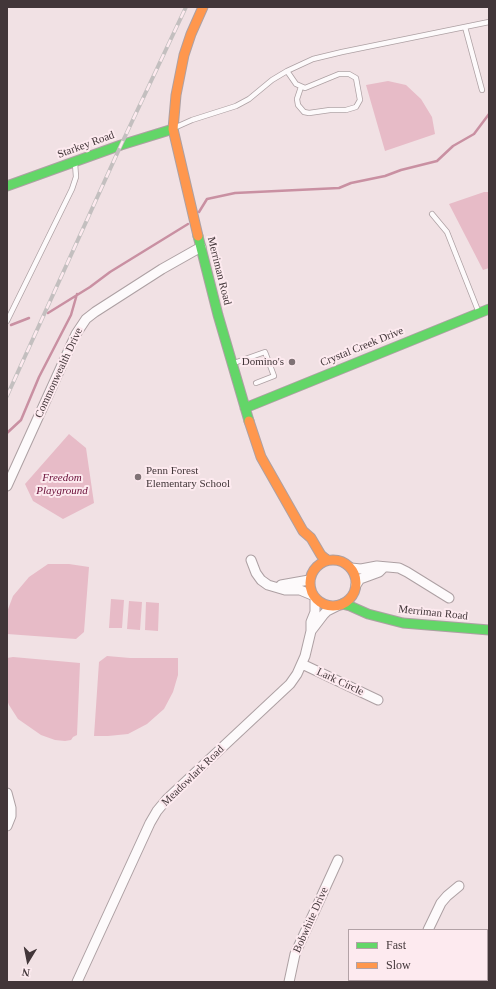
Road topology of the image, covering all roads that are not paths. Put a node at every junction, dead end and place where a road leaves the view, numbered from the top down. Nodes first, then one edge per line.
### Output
1 (203, 7) edge
2 (489, 22) edge
3 (466, 27) junction
4 (287, 70) junction
5 (301, 87) junction
6 (482, 90) dead end
7 (173, 129) junction
8 (75, 161) junction
9 (7, 186) edge
10 (432, 214) dead end
11 (201, 247) junction
12 (489, 308) edge
13 (479, 312) junction
14 (7, 321) edge
15 (232, 364) junction
16 (256, 383) dead end
17 (245, 408) junction
18 (7, 486) edge
19 (303, 531) junction
20 (251, 560) dead end
21 (327, 560) junction
22 (315, 567) junction
23 (384, 567) junction
24 (351, 568) junction
25 (309, 580) junction
26 (276, 587) junction
27 (356, 587) junction
28 (314, 597) junction
29 (450, 598) dead end
30 (339, 605) junction
31 (375, 616) junction
32 (489, 630) edge
33 (311, 631) junction
34 (302, 664) junction
35 (378, 700) dead end
36 (7, 793) edge
37 (7, 826) edge
38 (338, 860) dead end
39 (459, 886) dead end
40 (428, 929) edge
41 (77, 982) edge
42 (289, 982) edge

1 - 7 main road, Merriman Road
2 - 3 lane
3 - 4 lane
3 - 6 lane
4 - 5 lane
4 - 7 lane
5 - 5 lane
7 - 8 main road, Starkey Road
7 - 11 main road, Merriman Road
8 - 9 main road, Starkey Road
8 - 14 lane
10 - 13 lane
11 - 15 main road, Merriman Road
11 - 18 street, Commonwealth Drive
12 - 13 main road, Crystal Creek Drive
13 - 17 main road, Crystal Creek Drive
15 - 16 lane
15 - 17 main road, Merriman Road
17 - 19 main road, Merriman Road
19 - 21 main road, Merriman Road
19 - 22 main road, Merriman Road
20 - 26 street
21 - 22 main road
21 - 24 main road
22 - 25 main road
23 - 24 street
23 - 27 street
23 - 29 street
24 - 27 main road
25 - 26 street
25 - 28 main road
26 - 28 street
27 - 30 main road
27 - 31 main road, Merriman Road
28 - 30 main road
28 - 33 street, Meadowlark Road
30 - 31 main road, Merriman Road
30 - 33 street, Meadowlark Road
31 - 32 main road, Merriman Road
33 - 34 street, Meadowlark Road
34 - 35 street, Lark Circle
34 - 41 street, Meadowlark Road
36 - 37 street
38 - 42 street, Bobwhite Drive
39 - 40 street

